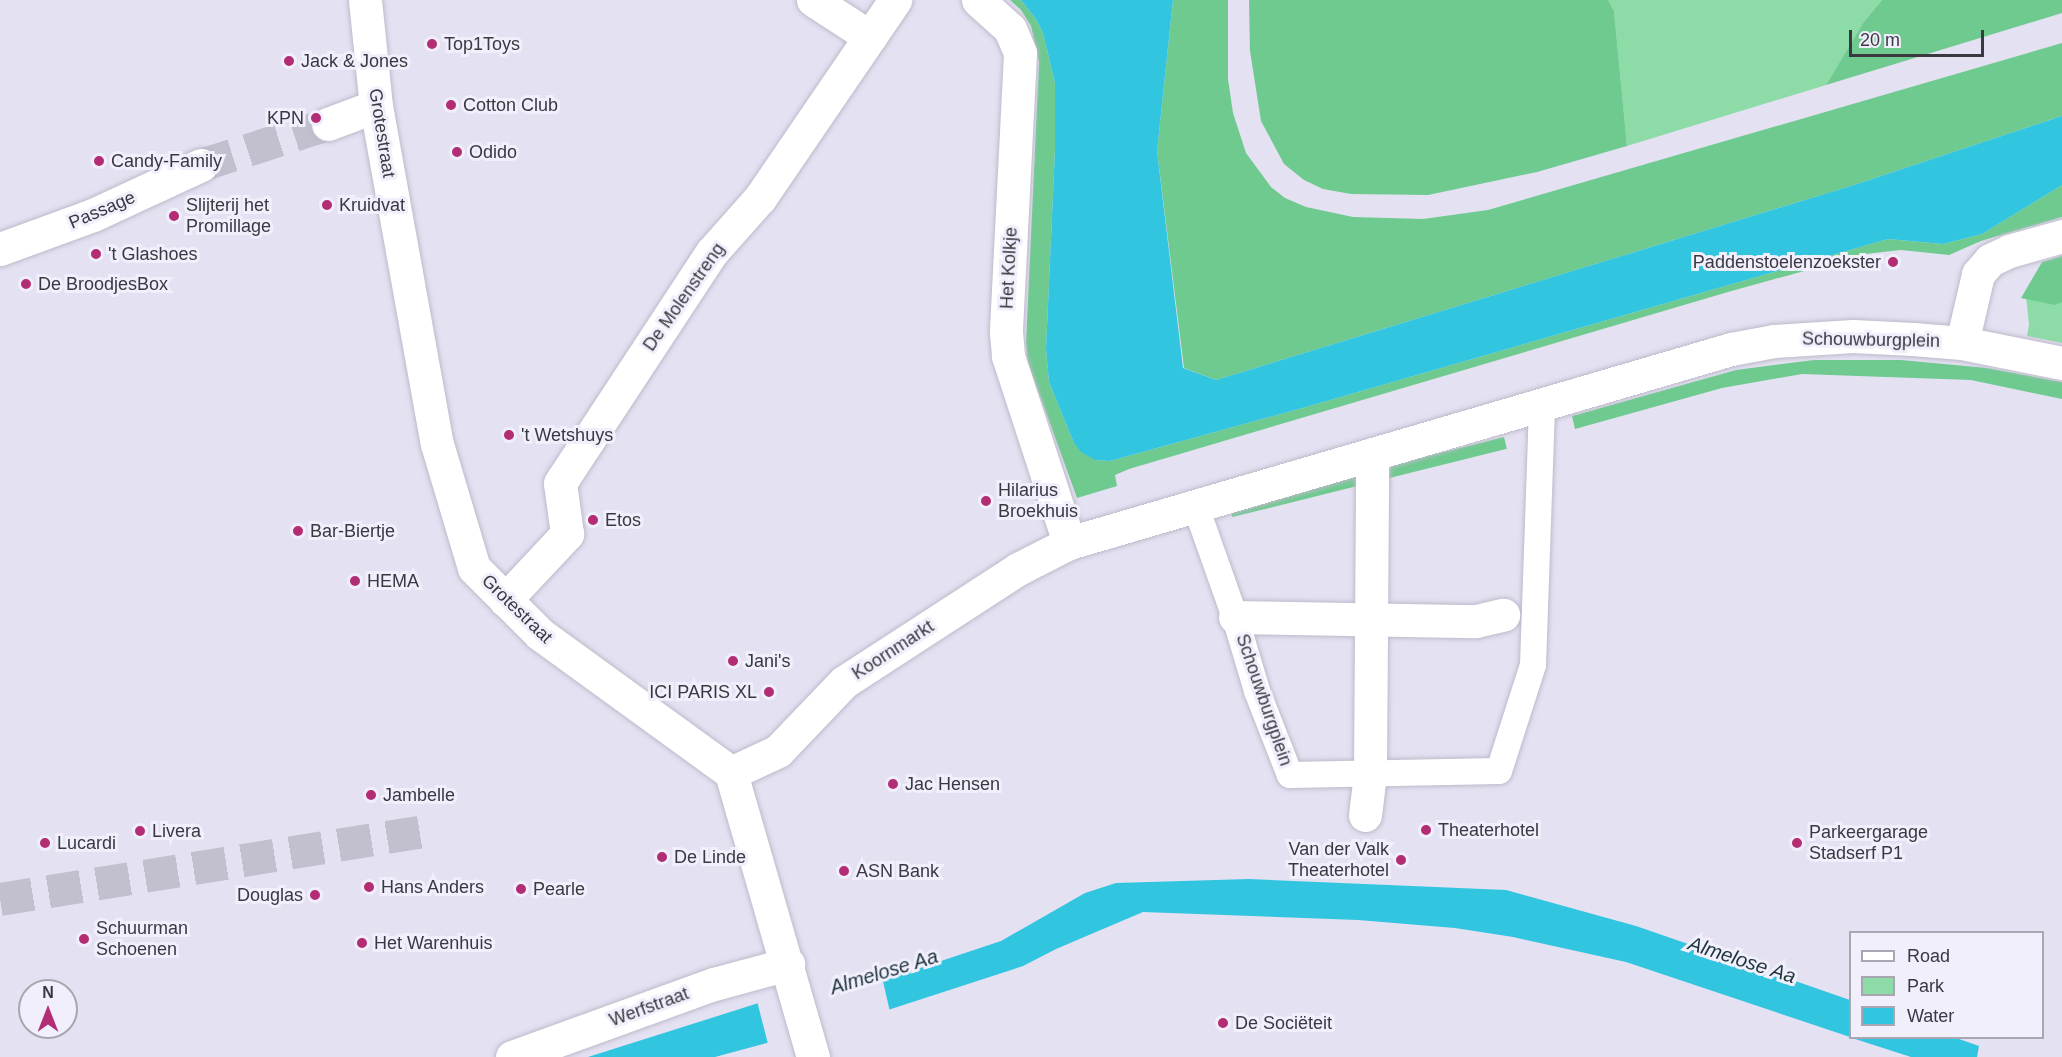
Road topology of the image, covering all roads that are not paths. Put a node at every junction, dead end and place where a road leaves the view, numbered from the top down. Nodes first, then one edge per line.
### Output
1 (365, 0) edge
2 (813, 0) edge
3 (895, 0) edge
4 (978, 0) edge
5 (870, 37) junction
6 (376, 106) junction
7 (328, 124) tunnel mouth
8 (201, 165) tunnel mouth
9 (2062, 236) edge
10 (0, 249) edge
11 (1962, 343) junction
12 (2062, 363) edge
13 (1542, 404) junction
14 (1372, 454) junction
15 (1196, 507) junction
16 (1069, 543) junction
17 (505, 600) junction
18 (1503, 615) dead end
19 (1235, 617) junction
20 (1370, 618) junction
21 (731, 773) junction
22 (1370, 774) junction
23 (1365, 815) dead end
24 (792, 977) junction
25 (811, 1048) edge
26 (512, 1057) edge

1 - 6 street, Grotestraat
2 - 5 street
3 - 5 street, De Molenstreng
4 - 16 street, Het Kolkje
5 - 17 street, De Molenstreng
6 - 7 street
6 - 17 street, Grotestraat
8 - 10 street, Passage
9 - 11 street
11 - 12 street, Schouwburgplein
11 - 13 street, Schouwburgplein
13 - 14 street, Schouwburgplein
13 - 22 lane, Schouwburgplein
14 - 15 street, Schouwburgplein
14 - 20 street
15 - 16 street, Schouwburgplein
15 - 19 lane, Schouwburgplein
16 - 21 street, Koornmarkt
17 - 21 street, Grotestraat
18 - 20 street, Schouwburgplein
19 - 20 street, Schouwburgplein
19 - 22 lane, Schouwburgplein
20 - 22 street
21 - 24 street
22 - 23 street
24 - 25 street
24 - 26 street, Werfstraat

